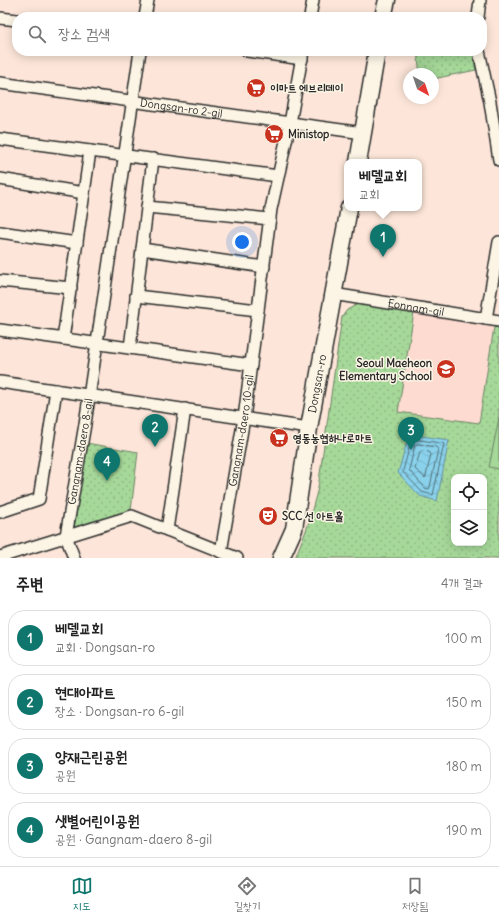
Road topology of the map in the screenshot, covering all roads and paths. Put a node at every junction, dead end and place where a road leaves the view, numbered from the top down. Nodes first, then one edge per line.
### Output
1 (148, 0) edge
2 (313, 0) edge
3 (386, 0) edge
4 (480, 0) edge
5 (146, 12) edge
6 (311, 12) edge
7 (384, 12) edge
8 (479, 12) edge
9 (0, 18) edge
10 (12, 19) edge
11 (139, 56) edge
12 (303, 56) edge
13 (376, 56) edge
14 (480, 56) edge
15 (0, 82) edge
16 (132, 100) junction
17 (494, 103) edge
18 (290, 123) junction
19 (363, 133) junction
20 (0, 139) edge
21 (90, 151) junction
22 (124, 155) junction
23 (153, 159) junction
24 (359, 159) edge
25 (499, 160) edge
26 (278, 176) junction
27 (0, 179) edge
28 (84, 193) junction
29 (147, 207) junction
30 (348, 211) edge
31 (270, 220) junction
32 (0, 232) edge
33 (77, 243) junction
34 (499, 248) edge
35 (142, 249) junction
36 (264, 267) junction
37 (0, 281) edge
38 (71, 288) junction
39 (333, 294) junction
40 (136, 296) junction
41 (258, 310) junction
42 (486, 319) junction
43 (499, 321) edge
44 (0, 330) edge
45 (64, 338) junction
46 (96, 343) junction
47 (130, 348) junction
48 (251, 364) junction
49 (0, 382) edge
50 (56, 390) junction
51 (89, 395) junction
52 (185, 409) junction
53 (244, 418) junction
54 (310, 428) junction
55 (0, 512) edge
56 (167, 530) junction
57 (66, 536) junction
58 (221, 552) junction
59 (0, 557) edge
60 (74, 558) edge
61 (237, 558) edge
62 (281, 558) edge

1 - 5 street
2 - 6 street
3 - 7 street
4 - 8 street
9 - 10 street
11 - 16 street, Gangnam-daero 8-gil
12 - 18 street, Gangnam-daero 10-gil
13 - 19 street
14 - 17 street
15 - 16 street, Dongsan-ro 2-gil
16 - 18 street, Dongsan-ro 2-gil
16 - 22 street, Gangnam-daero 8-gil
17 - 25 street
18 - 19 street, Dongsan-ro 2-gil
18 - 26 street, Gangnam-daero 10-gil
19 - 24 street
20 - 21 street
21 - 22 street
21 - 28 street
22 - 23 street
22 - 46 street, Gangnam-daero 8-gil
23 - 26 street
23 - 29 street
26 - 31 street, Gangnam-daero 10-gil
27 - 28 street
28 - 33 street
29 - 31 street
29 - 35 street
30 - 39 street, Dongsan-ro
31 - 36 street, Gangnam-daero 10-gil
32 - 33 street
33 - 38 street
34 - 42 street
35 - 36 street
35 - 40 street
36 - 41 street, Gangnam-daero 10-gil
37 - 38 street
38 - 45 street
39 - 42 street, Eonnam-gil
39 - 54 street, Dongsan-ro
40 - 41 street
40 - 47 street
41 - 48 street, Gangnam-daero 10-gil
42 - 43 street, Eonnam-gil
44 - 45 street
45 - 46 street
46 - 47 street
46 - 51 street, Gangnam-daero 8-gil
47 - 48 street
48 - 53 street, Gangnam-daero 10-gil
49 - 50 street
50 - 51 street
50 - 55 street
51 - 52 street
51 - 57 street, Gangnam-daero 8-gil
52 - 53 street
52 - 56 street
53 - 54 street
53 - 58 street, Gangnam-daero 10-gil
54 - 62 street, Dongsan-ro
56 - 57 street
56 - 58 street
57 - 59 street
57 - 60 street, Gangnam-daero 8-gil
58 - 61 street

